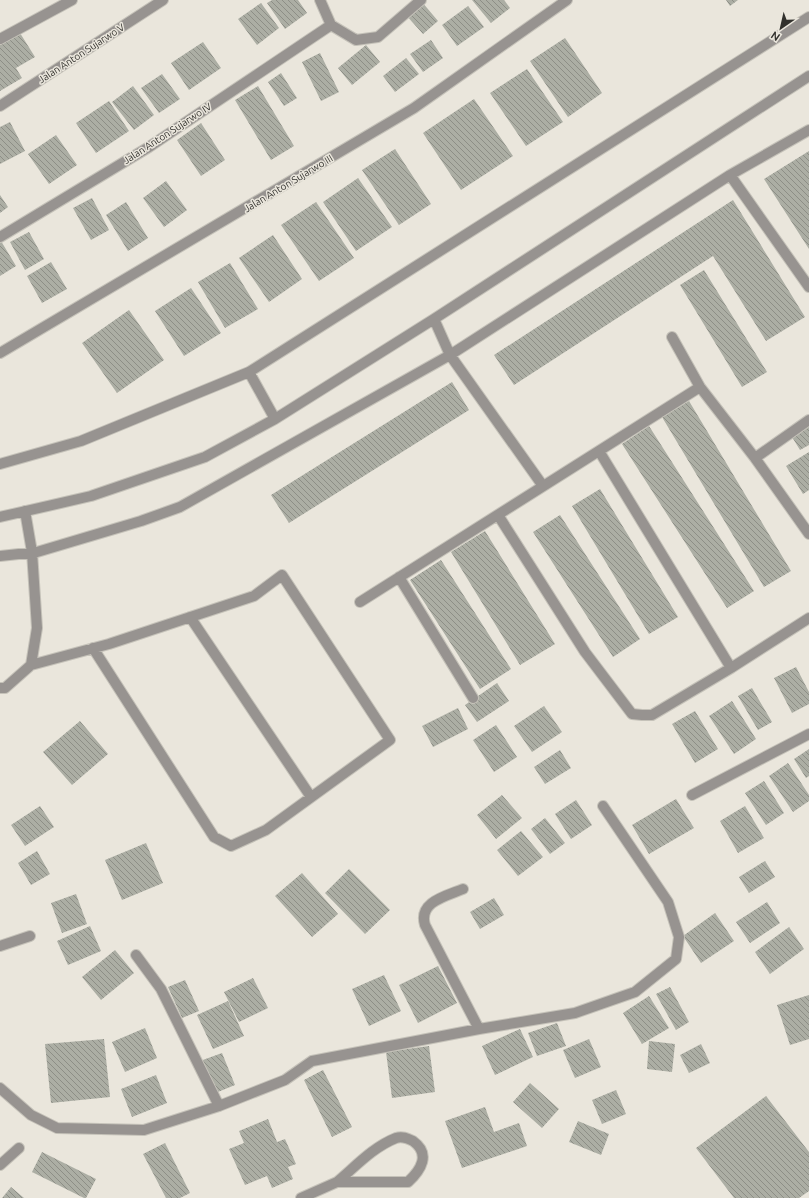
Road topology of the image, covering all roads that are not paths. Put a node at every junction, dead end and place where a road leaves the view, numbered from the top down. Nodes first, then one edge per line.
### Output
1 (72, 0) edge
2 (163, 0) edge
3 (320, 0) edge
4 (421, 0) edge
5 (567, 0) edge
6 (809, 17) edge
7 (331, 25) junction
8 (0, 39) edge
9 (809, 76) edge
10 (0, 106) edge
11 (809, 130) edge
12 (730, 175) junction
13 (0, 237) edge
14 (809, 287) edge
15 (434, 319) junction
16 (672, 337) dead end
17 (0, 353) edge
18 (450, 355) junction
19 (249, 372) junction
20 (700, 386) junction
21 (275, 419) junction
22 (809, 420) edge
23 (599, 451) junction
24 (756, 458) junction
25 (0, 464) edge
26 (543, 486) junction
27 (25, 511) junction
28 (498, 515) junction
29 (0, 517) edge
30 (809, 534) edge
31 (32, 552) junction
32 (0, 556) edge
33 (399, 577) junction
34 (360, 602) dead end
35 (190, 618) junction
36 (809, 618) edge
37 (93, 648) junction
38 (31, 665) junction
39 (731, 668) junction
40 (0, 688) edge
41 (473, 698) dead end
42 (809, 734) edge
43 (692, 795) dead end
44 (311, 797) junction
45 (603, 806) dead end
46 (463, 889) dead end
47 (30, 936) dead end
48 (0, 946) edge
49 (136, 955) dead end
50 (479, 1029) junction
51 (0, 1088) edge
52 (219, 1106) junction
53 (19, 1148) dead end
54 (0, 1165) edge
55 (337, 1182) junction
56 (301, 1198) edge

1 - 8 street
2 - 10 street, Jalan Anton Sujarwo V
3 - 7 street
4 - 7 street
5 - 17 street, Jalan Anton Sujarwo III
6 - 19 street
7 - 13 street, Jalan Anton Sujarwo IV
9 - 15 street
11 - 12 street
12 - 14 street
12 - 18 street
15 - 18 street
15 - 21 street
16 - 20 street
18 - 26 street
18 - 31 street
19 - 21 street
19 - 25 street
20 - 23 street
20 - 24 street
21 - 27 street
22 - 24 street
23 - 26 street
23 - 39 street
24 - 30 street
26 - 28 street
27 - 29 street
27 - 31 street
28 - 33 street
28 - 39 street
31 - 32 street
31 - 38 street
33 - 34 street
33 - 41 street
35 - 37 street
35 - 44 street
35 - 44 street
36 - 39 street
37 - 38 street
37 - 44 street
38 - 40 street
42 - 43 street
45 - 50 street
46 - 50 street
47 - 48 street
49 - 52 street
50 - 52 street
51 - 52 street
53 - 54 street
55 - 55 street
55 - 56 street

